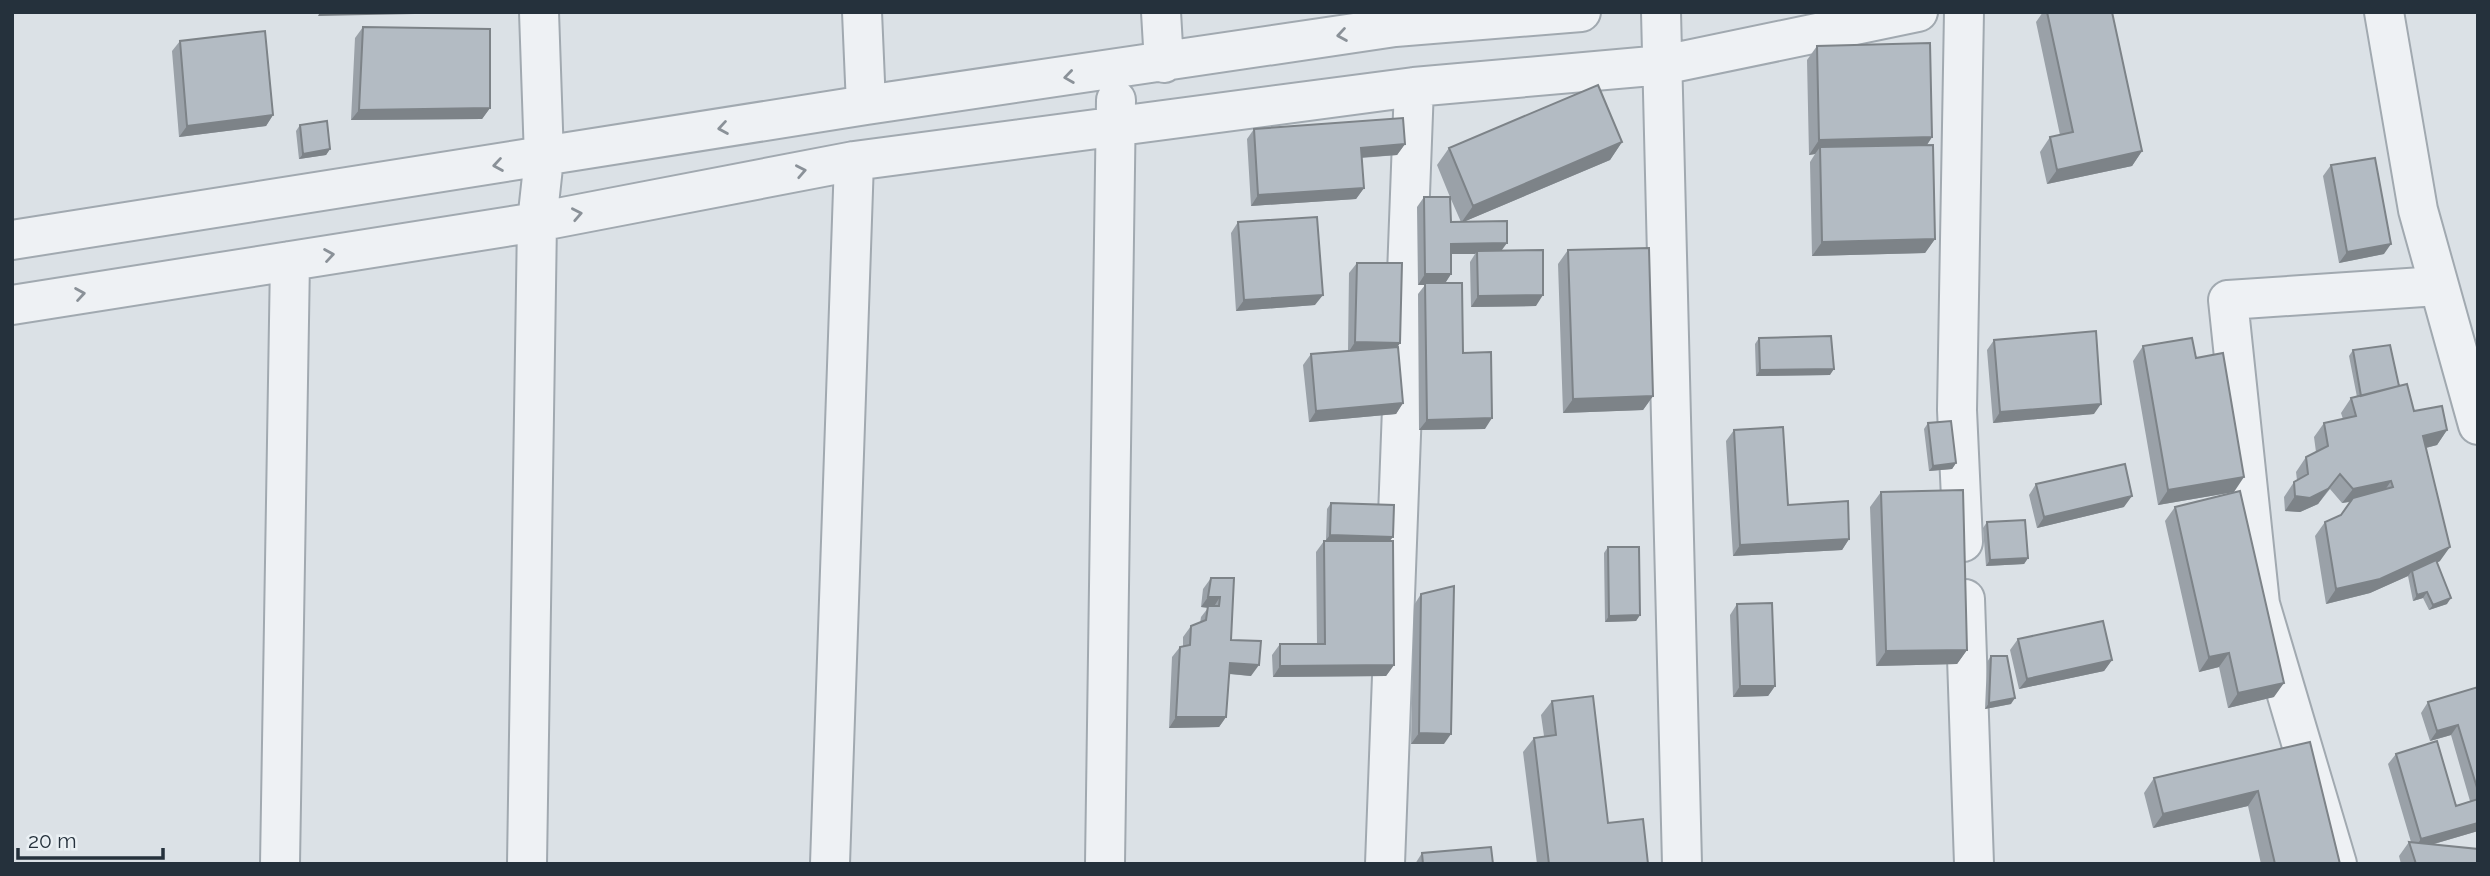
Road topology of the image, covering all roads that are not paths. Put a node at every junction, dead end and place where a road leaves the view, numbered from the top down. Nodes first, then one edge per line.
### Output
1 (539, 12) edge
2 (862, 12) edge
3 (1161, 12) edge
4 (1581, 12) edge
5 (1661, 12) edge
6 (1918, 12) edge
7 (1964, 12) edge
8 (2384, 12) edge
9 (1395, 20) edge
10 (1164, 63) junction
11 (1662, 65) junction
12 (1116, 70) junction
13 (1414, 87) junction
14 (866, 105) junction
15 (1116, 124) junction
16 (544, 158) junction
17 (854, 161) junction
18 (537, 222) junction
19 (12, 240) edge
20 (290, 261) junction
21 (2438, 286) junction
22 (12, 305) edge
23 (2478, 425) edge
24 (279, 864) edge
25 (527, 864) edge
26 (830, 864) edge
27 (1105, 864) edge
28 (1385, 864) edge
29 (1682, 864) edge
30 (1974, 864) edge
31 (2337, 864) edge

1 - 16 street
2 - 14 street
3 - 10 street
4 - 9 street
5 - 11 street
6 - 11 street
7 - 30 street
8 - 21 street
9 -> 10 street
10 - 12 street
11 - 13 street
11 - 29 street
12 -> 14 street
12 - 15 street
13 - 15 street
13 - 28 street
14 -> 16 street
15 - 17 street
15 - 27 street
16 - 18 street
16 -> 19 street
18 -> 17 street
17 - 26 street
20 -> 18 street
18 - 25 street
22 -> 20 street
20 - 24 street
21 - 23 street
21 - 31 street

